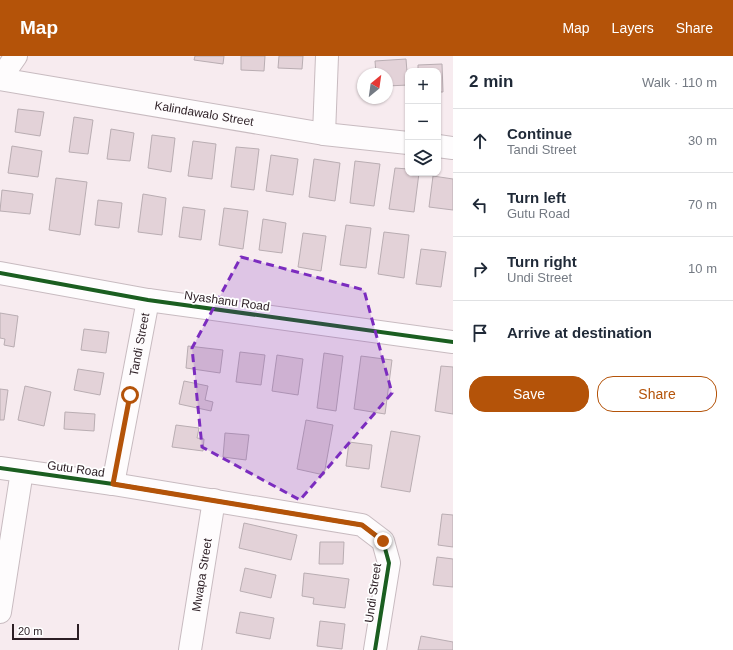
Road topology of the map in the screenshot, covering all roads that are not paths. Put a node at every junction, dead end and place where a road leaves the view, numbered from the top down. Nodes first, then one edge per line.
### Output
1 (16, 56) edge
2 (327, 56) edge
3 (0, 79) edge
4 (324, 134) junction
5 (405, 143) edge
6 (441, 146) edge
7 (453, 148) edge
8 (0, 274) edge
9 (148, 300) junction
10 (453, 342) edge
11 (0, 468) edge
12 (22, 471) junction
13 (113, 484) junction
14 (214, 500) junction
15 (362, 525) joint
16 (0, 612) edge
17 (190, 650) edge
18 (375, 650) edge

1 - 3 street
2 - 4 street
3 - 4 street, Kalindawalo Street
4 - 5 street, Kalindawalo Street
6 - 7 street
8 - 9 street, Nyashanu Road
9 - 10 street, Nyashanu Road
9 - 13 street, Tandi Street
11 - 12 street, Gutu Road
12 - 13 street, Gutu Road
12 - 16 street
13 - 14 street, Gutu Road
14 - 15 street, Gutu Road
14 - 17 street, Mwapa Street
15 - 18 street, Undi Street

